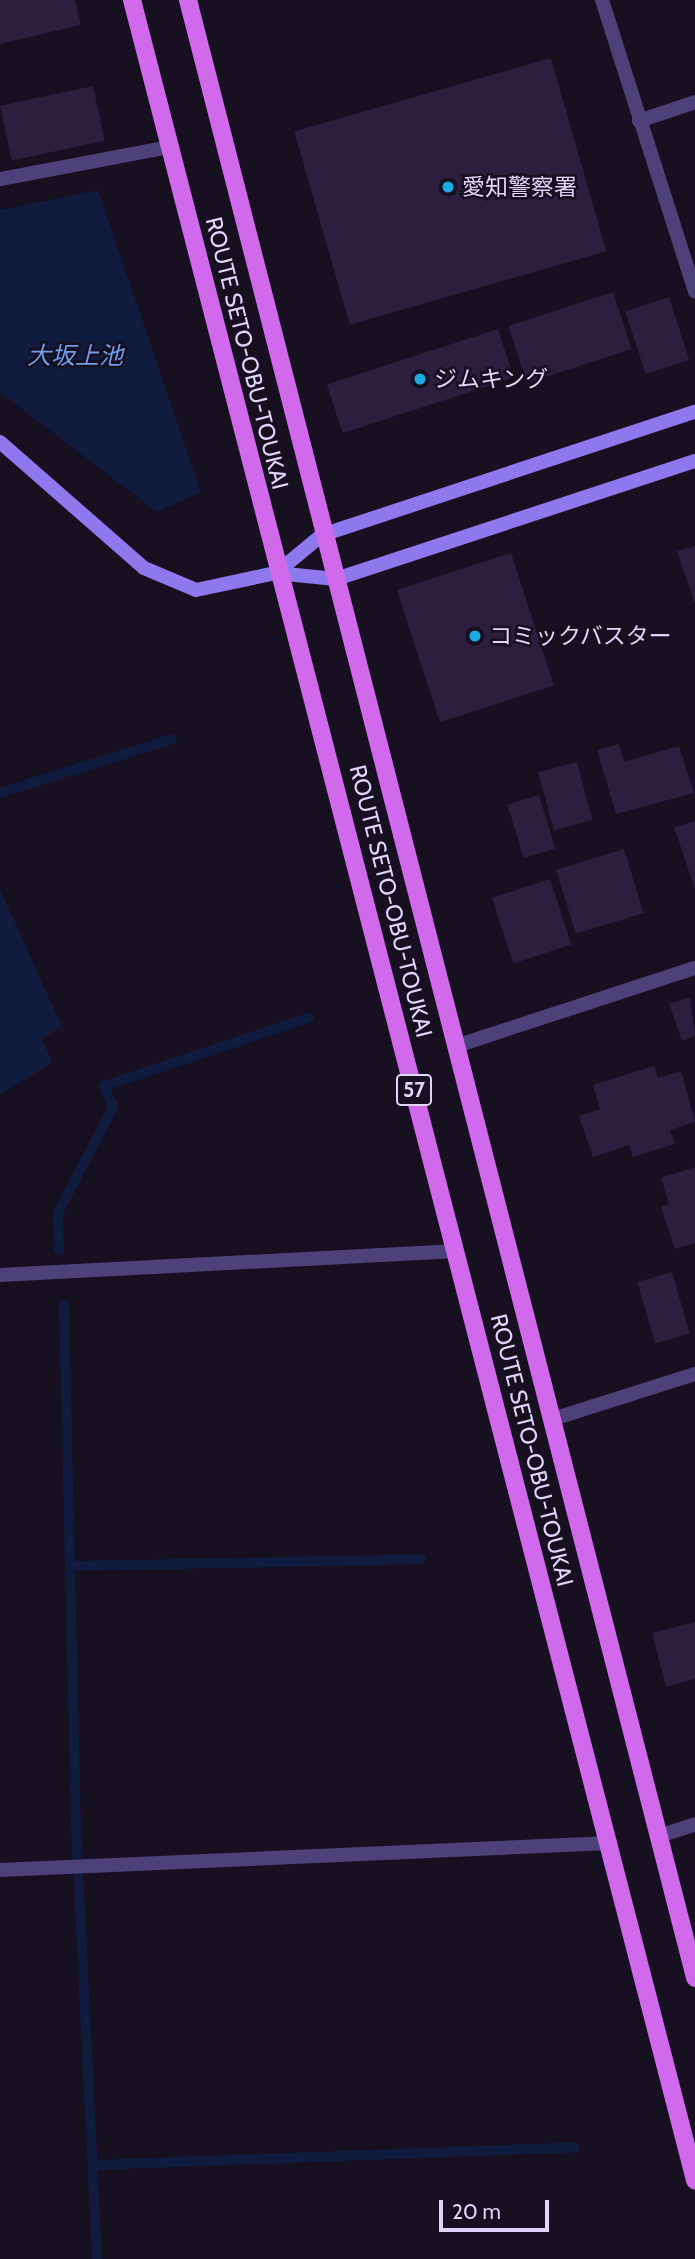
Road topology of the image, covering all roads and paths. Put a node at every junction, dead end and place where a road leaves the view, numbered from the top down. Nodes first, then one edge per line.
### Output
1 (132, 0) edge
2 (188, 0) edge
3 (601, 0) edge
4 (695, 102) edge
5 (639, 121) junction
6 (170, 147) junction
7 (0, 179) edge
8 (695, 292) edge
9 (695, 412) edge
10 (0, 442) edge
11 (695, 461) edge
12 (321, 535) junction
13 (276, 573) junction
14 (335, 579) junction
15 (695, 968) edge
16 (456, 1046) junction
17 (456, 1251) junction
18 (0, 1275) edge
19 (695, 1374) edge
20 (553, 1419) junction
21 (695, 1824) edge
22 (659, 1836) junction
23 (610, 1843) junction
24 (0, 1870) edge
25 (695, 1978) edge
26 (695, 2180) edge

1 - 6 main road, ROUTE SETO-OBU-TOUKAI / 57
2 - 12 main road, ROUTE SETO-OBU-TOUKAI / 57
3 - 5 street
4 - 5 street
5 - 8 street
6 - 7 street
6 - 13 main road, ROUTE SETO-OBU-TOUKAI / 57
9 - 12 street
10 - 13 street
11 - 14 street
12 - 13 street
12 - 14 main road, ROUTE SETO-OBU-TOUKAI / 57
13 - 14 street
13 - 17 main road, ROUTE SETO-OBU-TOUKAI / 57
14 - 16 main road, ROUTE SETO-OBU-TOUKAI / 57
15 - 16 street
16 - 20 main road, ROUTE SETO-OBU-TOUKAI / 57
17 - 18 street
17 - 23 main road, ROUTE SETO-OBU-TOUKAI / 57
19 - 20 street
20 - 22 main road, ROUTE SETO-OBU-TOUKAI / 57
21 - 22 street
22 - 25 main road, ROUTE SETO-OBU-TOUKAI / 57
23 - 24 street
23 - 26 main road, ROUTE SETO-OBU-TOUKAI / 57

